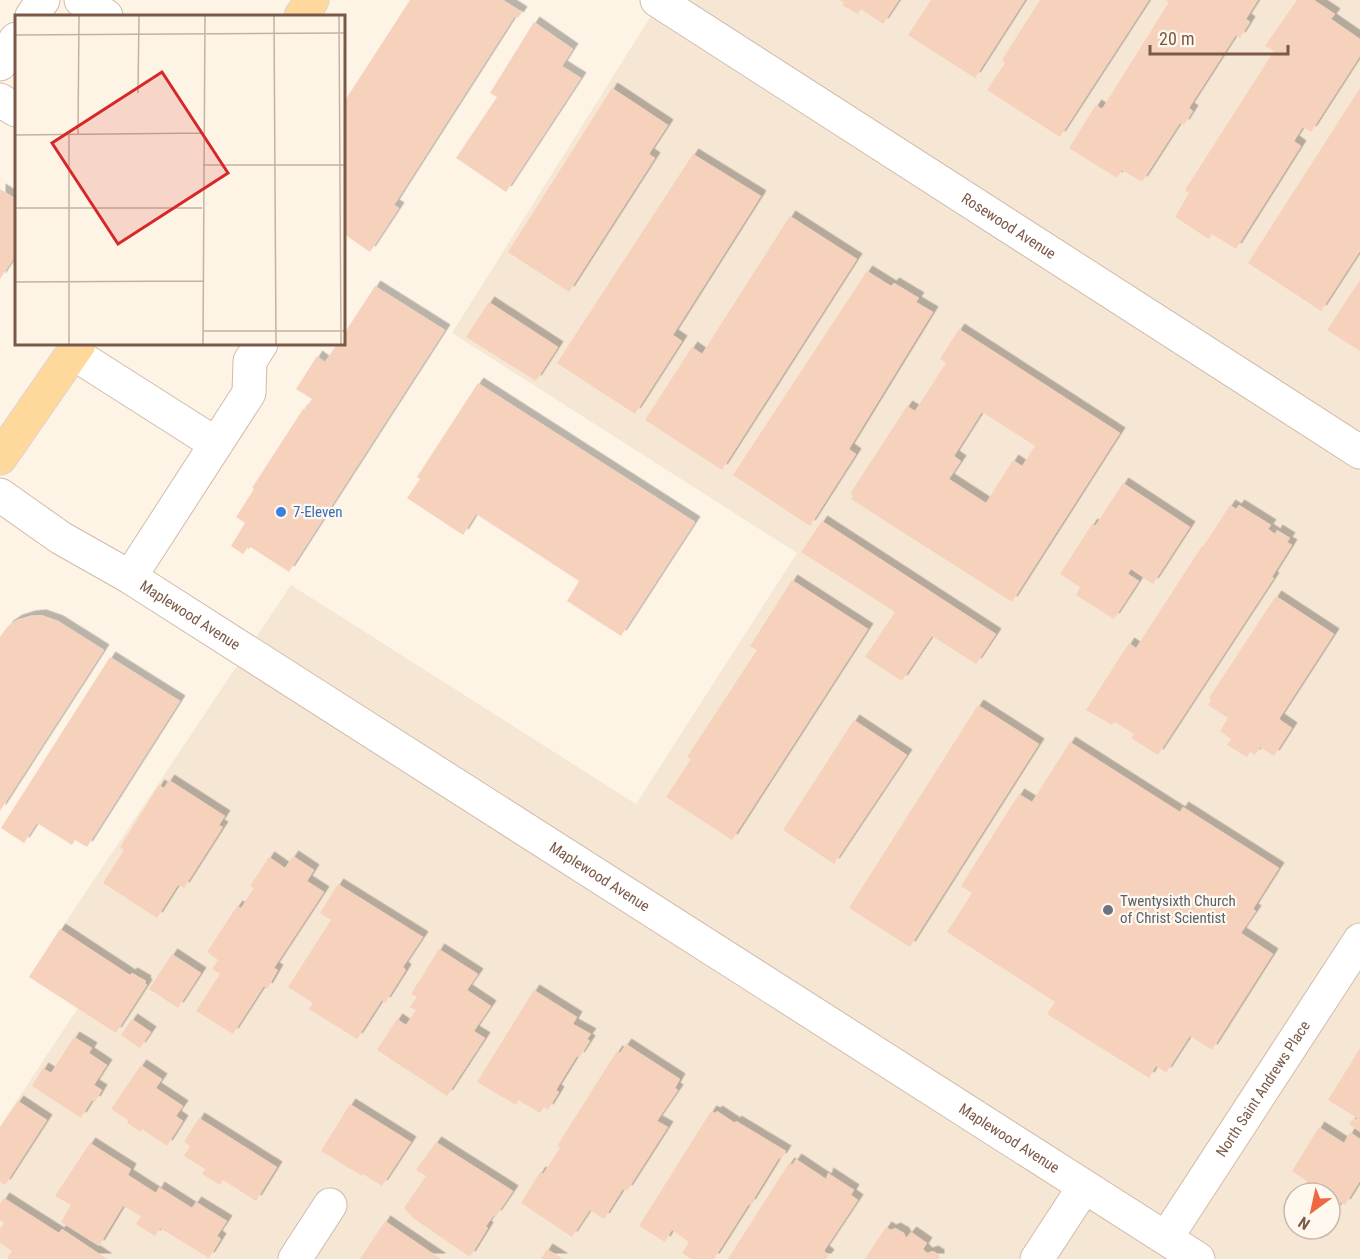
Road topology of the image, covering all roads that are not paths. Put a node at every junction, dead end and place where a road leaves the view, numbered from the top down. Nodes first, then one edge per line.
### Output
1 (44, 0) edge
2 (81, 0) edge
3 (312, 0) edge
4 (657, 0) edge
5 (33, 15) edge
6 (104, 15) edge
7 (302, 15) edge
8 (15, 41) edge
9 (0, 64) edge
10 (0, 99) edge
11 (15, 109) edge
12 (260, 345) edge
13 (76, 348) edge
14 (216, 444) junction
15 (1360, 452) edge
16 (0, 458) edge
17 (0, 495) edge
18 (130, 577) junction
19 (1360, 940) edge
20 (1084, 1187) junction
21 (330, 1205) dead end
22 (1166, 1238) junction
23 (295, 1259) edge
24 (1037, 1259) edge
25 (1198, 1259) edge

1 - 5 street
2 - 6 street
3 - 7 main road
4 - 15 street, Rosewood Avenue
8 - 9 street
10 - 11 street
12 - 14 street
13 - 14 street
13 - 16 main road
14 - 18 street
17 - 18 street, Maplewood Avenue
18 - 20 street, Maplewood Avenue
19 - 22 street, North Saint Andrews Place
20 - 22 street, Maplewood Avenue
20 - 24 street
21 - 23 street
22 - 25 street, Maplewood Avenue

